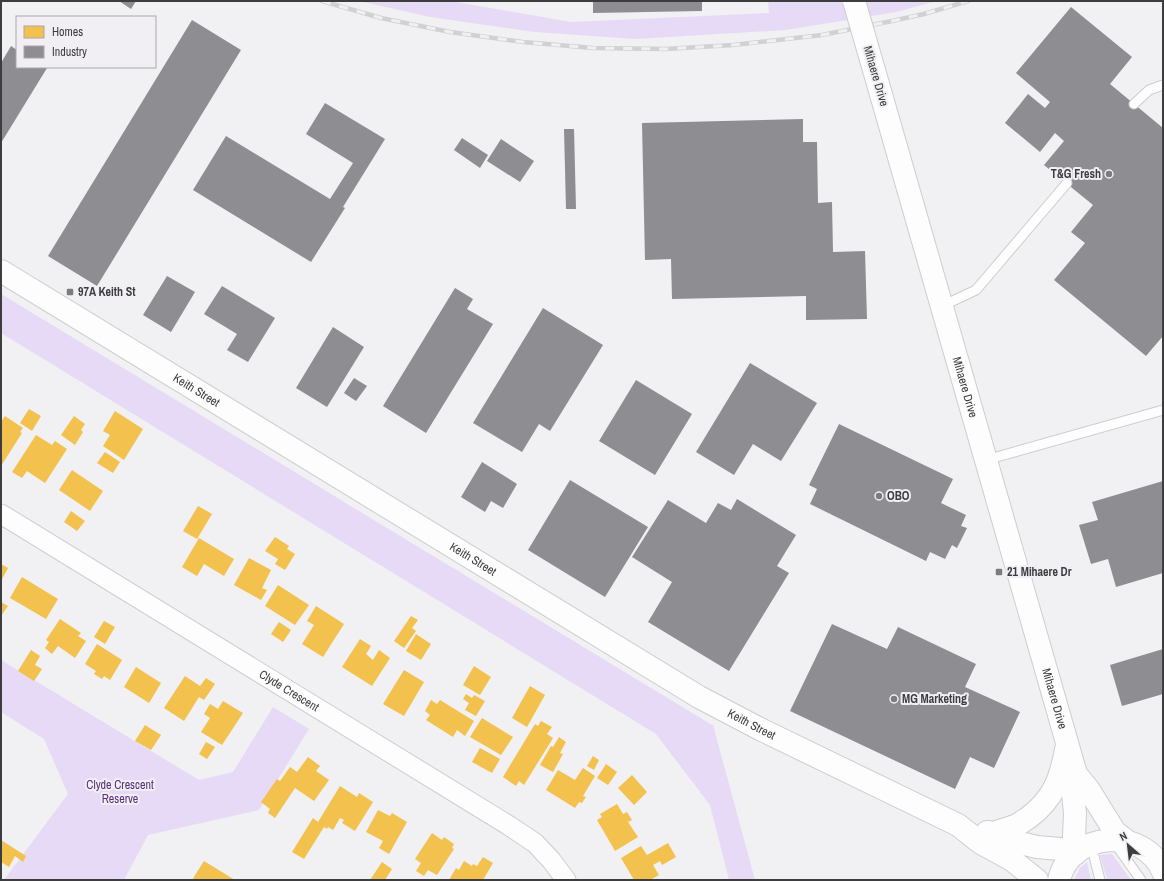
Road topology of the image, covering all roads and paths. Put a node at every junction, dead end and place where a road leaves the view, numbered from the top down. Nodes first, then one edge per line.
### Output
1 (854, 1) edge
2 (1163, 85) edge
3 (1134, 104) dead end
4 (1066, 183) dead end
5 (1, 271) edge
6 (942, 306) junction
7 (1163, 410) edge
8 (986, 460) junction
9 (1, 514) edge
10 (1067, 742) junction
11 (1076, 774) junction
12 (958, 825) junction
13 (994, 833) junction
14 (1096, 846) junction
15 (1163, 872) edge
16 (566, 880) edge
17 (1037, 880) edge
18 (1059, 880) edge
19 (1100, 880) edge
20 (1142, 880) edge

1 - 6 street, Mihaere Drive, bridge
2 - 3 lane
4 - 6 lane
5 - 12 street, Keith Street
6 - 8 street, Mihaere Drive
7 - 8 lane
8 - 10 street, Mihaere Drive
9 - 16 street, Clyde Crescent
10 - 11 street, Mihaere Drive
10 - 13 street
11 - 14 street, Mihaere Drive
11 - 14 street, Mihaere Drive
12 - 13 street, Keith Street
12 - 17 street, Keith Street
13 - 14 street, Keith Street
14 - 15 street
14 - 18 street
14 - 19 lane
14 - 20 lane

